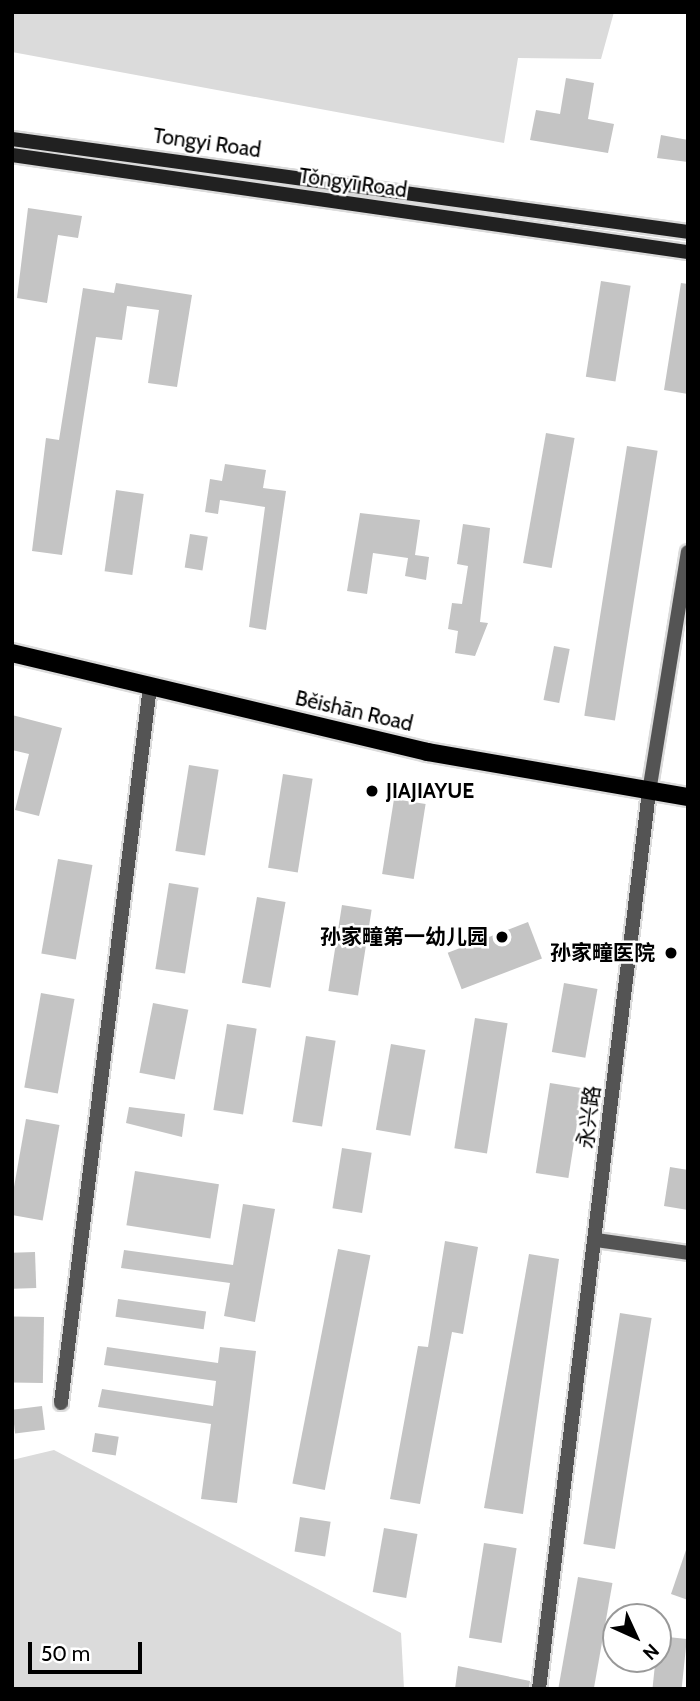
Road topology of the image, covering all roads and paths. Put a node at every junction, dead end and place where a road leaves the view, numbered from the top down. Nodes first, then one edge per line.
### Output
1 (12, 139) edge
2 (12, 155) edge
3 (688, 232) edge
4 (688, 252) edge
5 (688, 551) edge
6 (12, 653) edge
7 (150, 686) junction
8 (649, 792) junction
9 (688, 797) edge
10 (596, 1240) junction
11 (688, 1253) edge
12 (61, 1404) dead end
13 (539, 1689) edge

1 - 3 main road, Tongyi Road
2 - 4 main road, Tǒngyī Road
5 - 8 street, 永兴路
6 - 7 main road, Běishān Road
7 - 8 main road, Běishān Road
7 - 12 street
8 - 9 main road, Běishān Road
8 - 10 street, 永兴路
10 - 11 street
10 - 13 street, 永兴路

